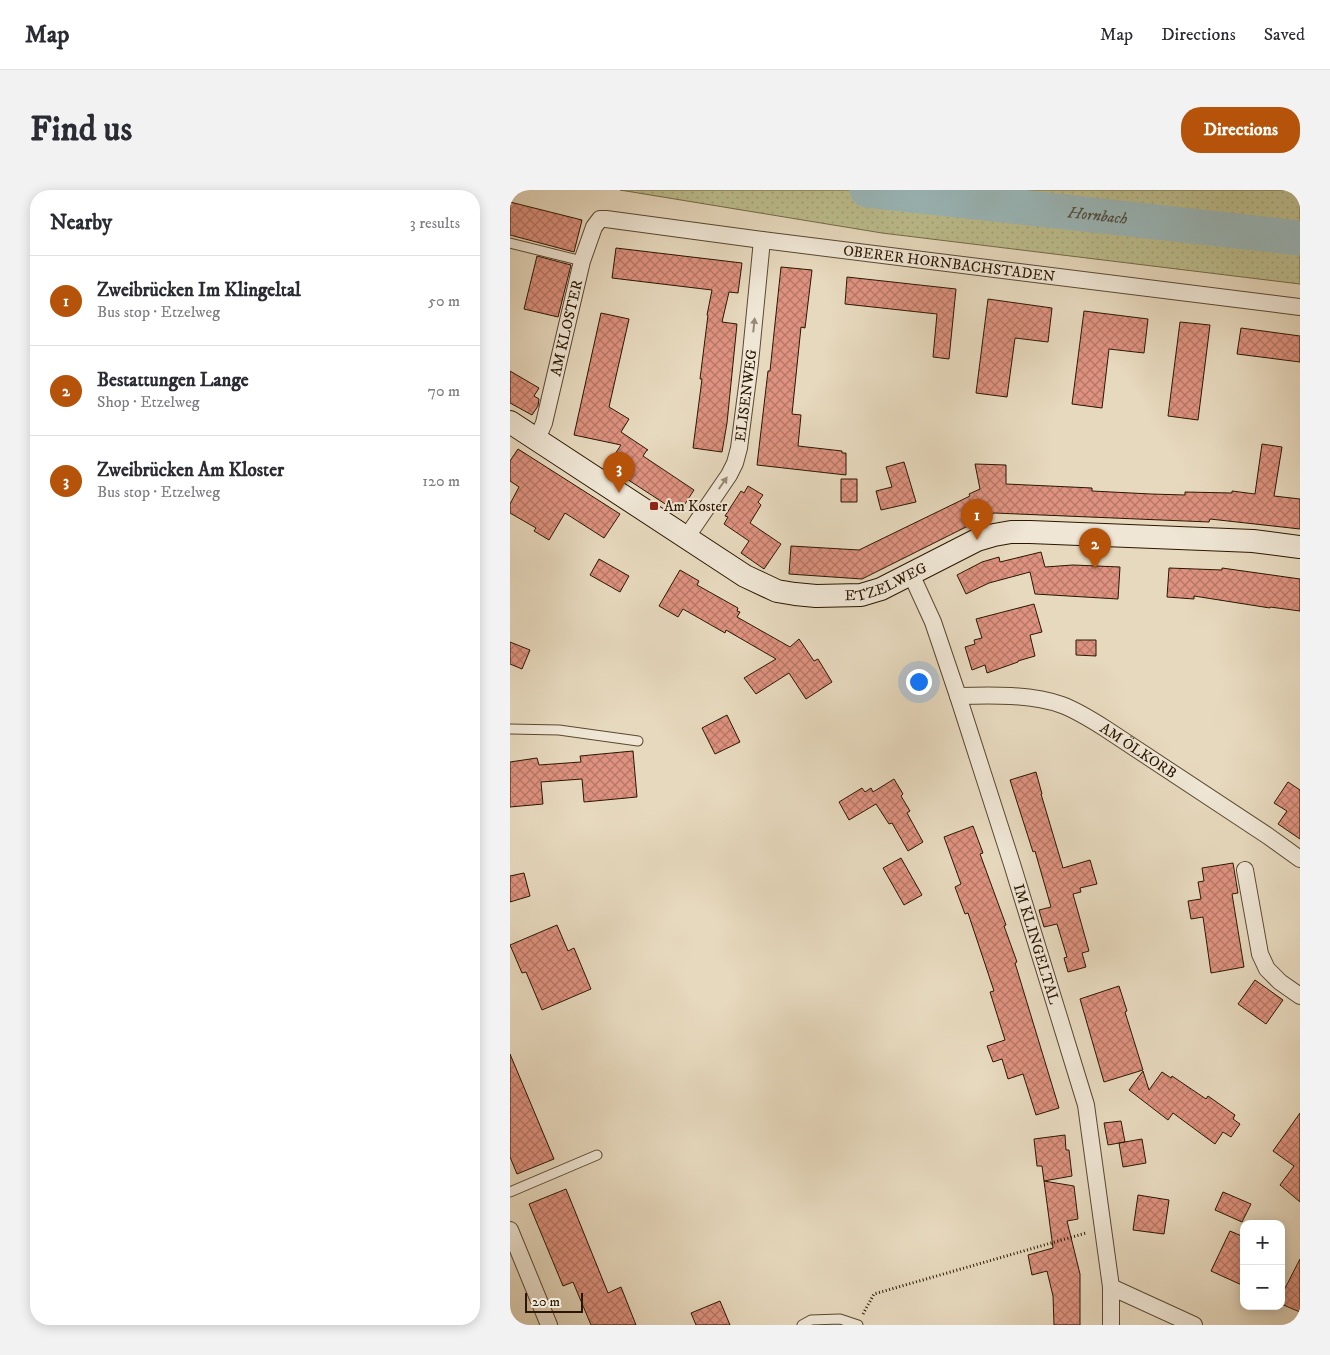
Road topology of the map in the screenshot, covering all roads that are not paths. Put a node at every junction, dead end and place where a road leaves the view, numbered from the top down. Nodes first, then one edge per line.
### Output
1 (600, 219) joint
2 (762, 240) junction
3 (510, 243) edge
4 (582, 261) junction
5 (1300, 307) edge
6 (510, 422) edge
7 (536, 439) junction
8 (686, 538) junction
9 (1300, 547) edge
10 (911, 574) junction
11 (958, 696) junction
12 (510, 729) edge
13 (638, 741) dead end
14 (1300, 859) edge
15 (1246, 870) dead end
16 (1300, 996) edge
17 (597, 1155) dead end
18 (510, 1192) edge
19 (510, 1232) edge
20 (1110, 1288) junction
21 (549, 1325) edge
22 (802, 1325) edge
23 (858, 1325) edge
24 (1111, 1325) edge
25 (1194, 1325) edge

1 - 2 street, OBERER HORNBACHSTADEN
1 - 4 street, AM KLOSTER
2 - 5 street, OBERER HORNBACHSTADEN
8 -> 2 street, ELISENWEG
3 - 4 lane
4 - 7 street, AM KLOSTER
6 - 7 street, ETZELWEG
7 - 8 street, ETZELWEG
8 - 10 street, ETZELWEG
9 - 10 street, ETZELWEG
10 - 11 street, IM KLINGELTAL
11 - 14 street, AM ÖLKORB
11 - 20 street, IM KLINGELTAL
12 - 13 lane
15 - 16 street
17 - 18 lane
19 - 21 street
20 - 24 street, IM KLINGELTAL
20 - 25 street
22 - 23 lane

